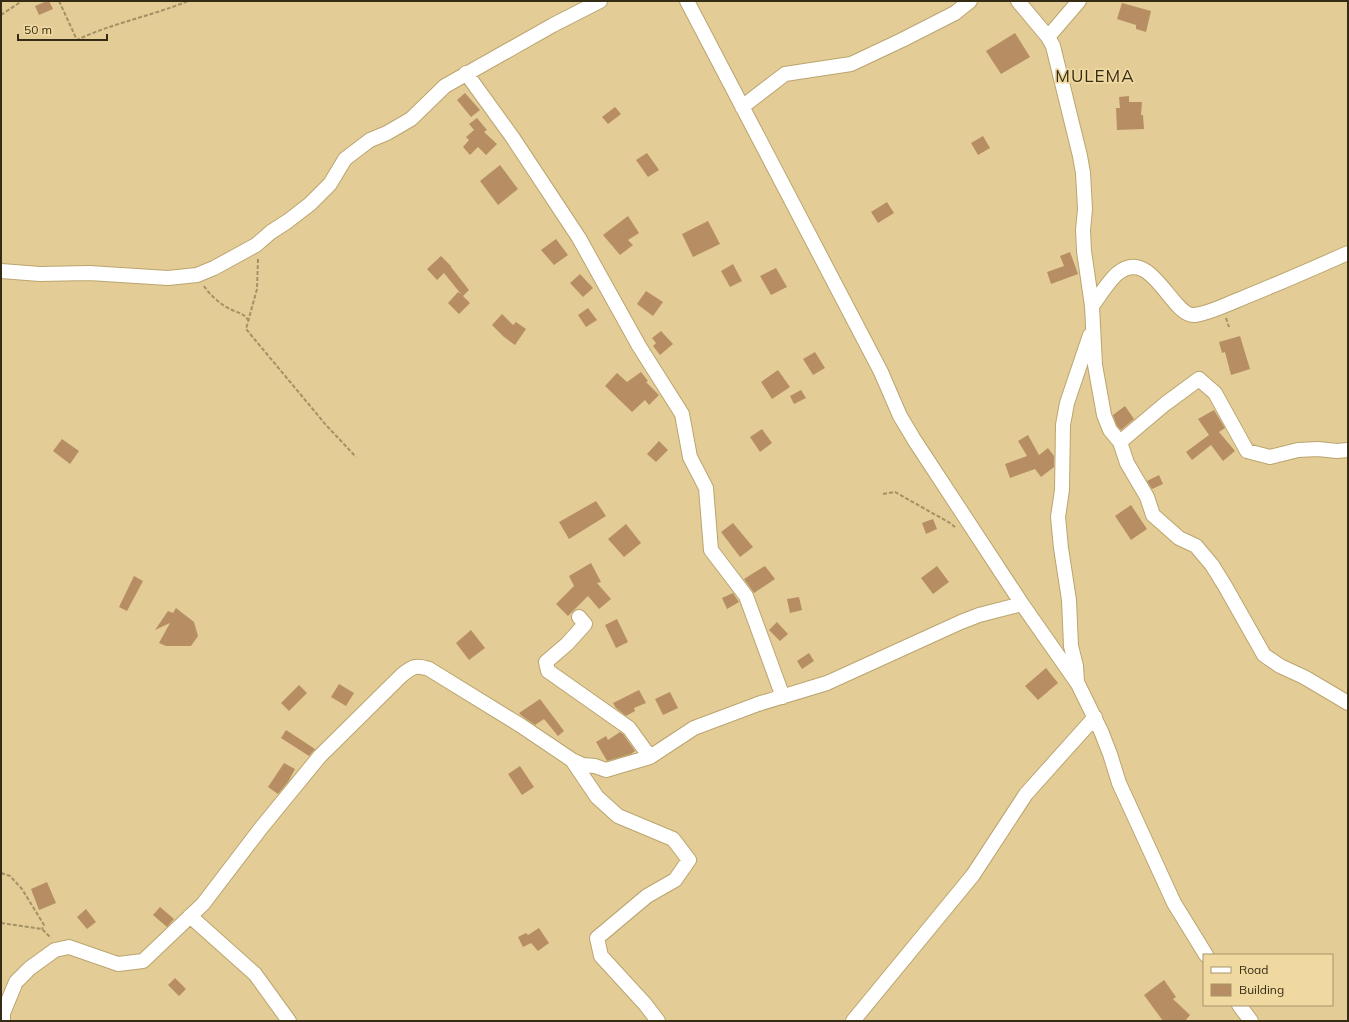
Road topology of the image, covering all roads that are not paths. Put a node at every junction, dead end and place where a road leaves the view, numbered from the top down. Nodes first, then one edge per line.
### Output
1 (600, 1) edge
2 (687, 1) edge
3 (970, 1) edge
4 (1018, 1) edge
5 (1079, 1) edge
6 (1048, 37) junction
7 (466, 73) junction
8 (742, 107) junction
9 (1348, 253) edge
10 (1, 271) edge
11 (1092, 306) junction
12 (1093, 327) junction
13 (1120, 442) junction
14 (1348, 450) edge
15 (1022, 604) junction
16 (579, 617) dead end
17 (1078, 684) junction
18 (783, 697) junction
19 (1348, 703) edge
20 (1094, 717) junction
21 (650, 757) junction
22 (572, 760) junction
23 (190, 916) junction
24 (1205, 954) edge
25 (1240, 1006) edge
26 (3, 1021) edge
27 (289, 1021) edge
28 (658, 1021) edge
29 (853, 1021) edge
30 (1251, 1021) edge

1 - 7 street
2 - 8 street
3 - 8 street
4 - 6 street
5 - 6 street
6 - 11 street
7 - 10 street
7 - 18 street
8 - 15 street
9 - 11 street
11 - 12 street
12 - 13 street
12 - 17 street
13 - 14 street
13 - 19 street
15 - 17 street
15 - 18 street
16 - 21 street
17 - 20 street
18 - 21 street
20 - 24 street
20 - 29 street
21 - 22 street
22 - 23 street
22 - 28 street
23 - 26 street
23 - 27 street
25 - 30 street

